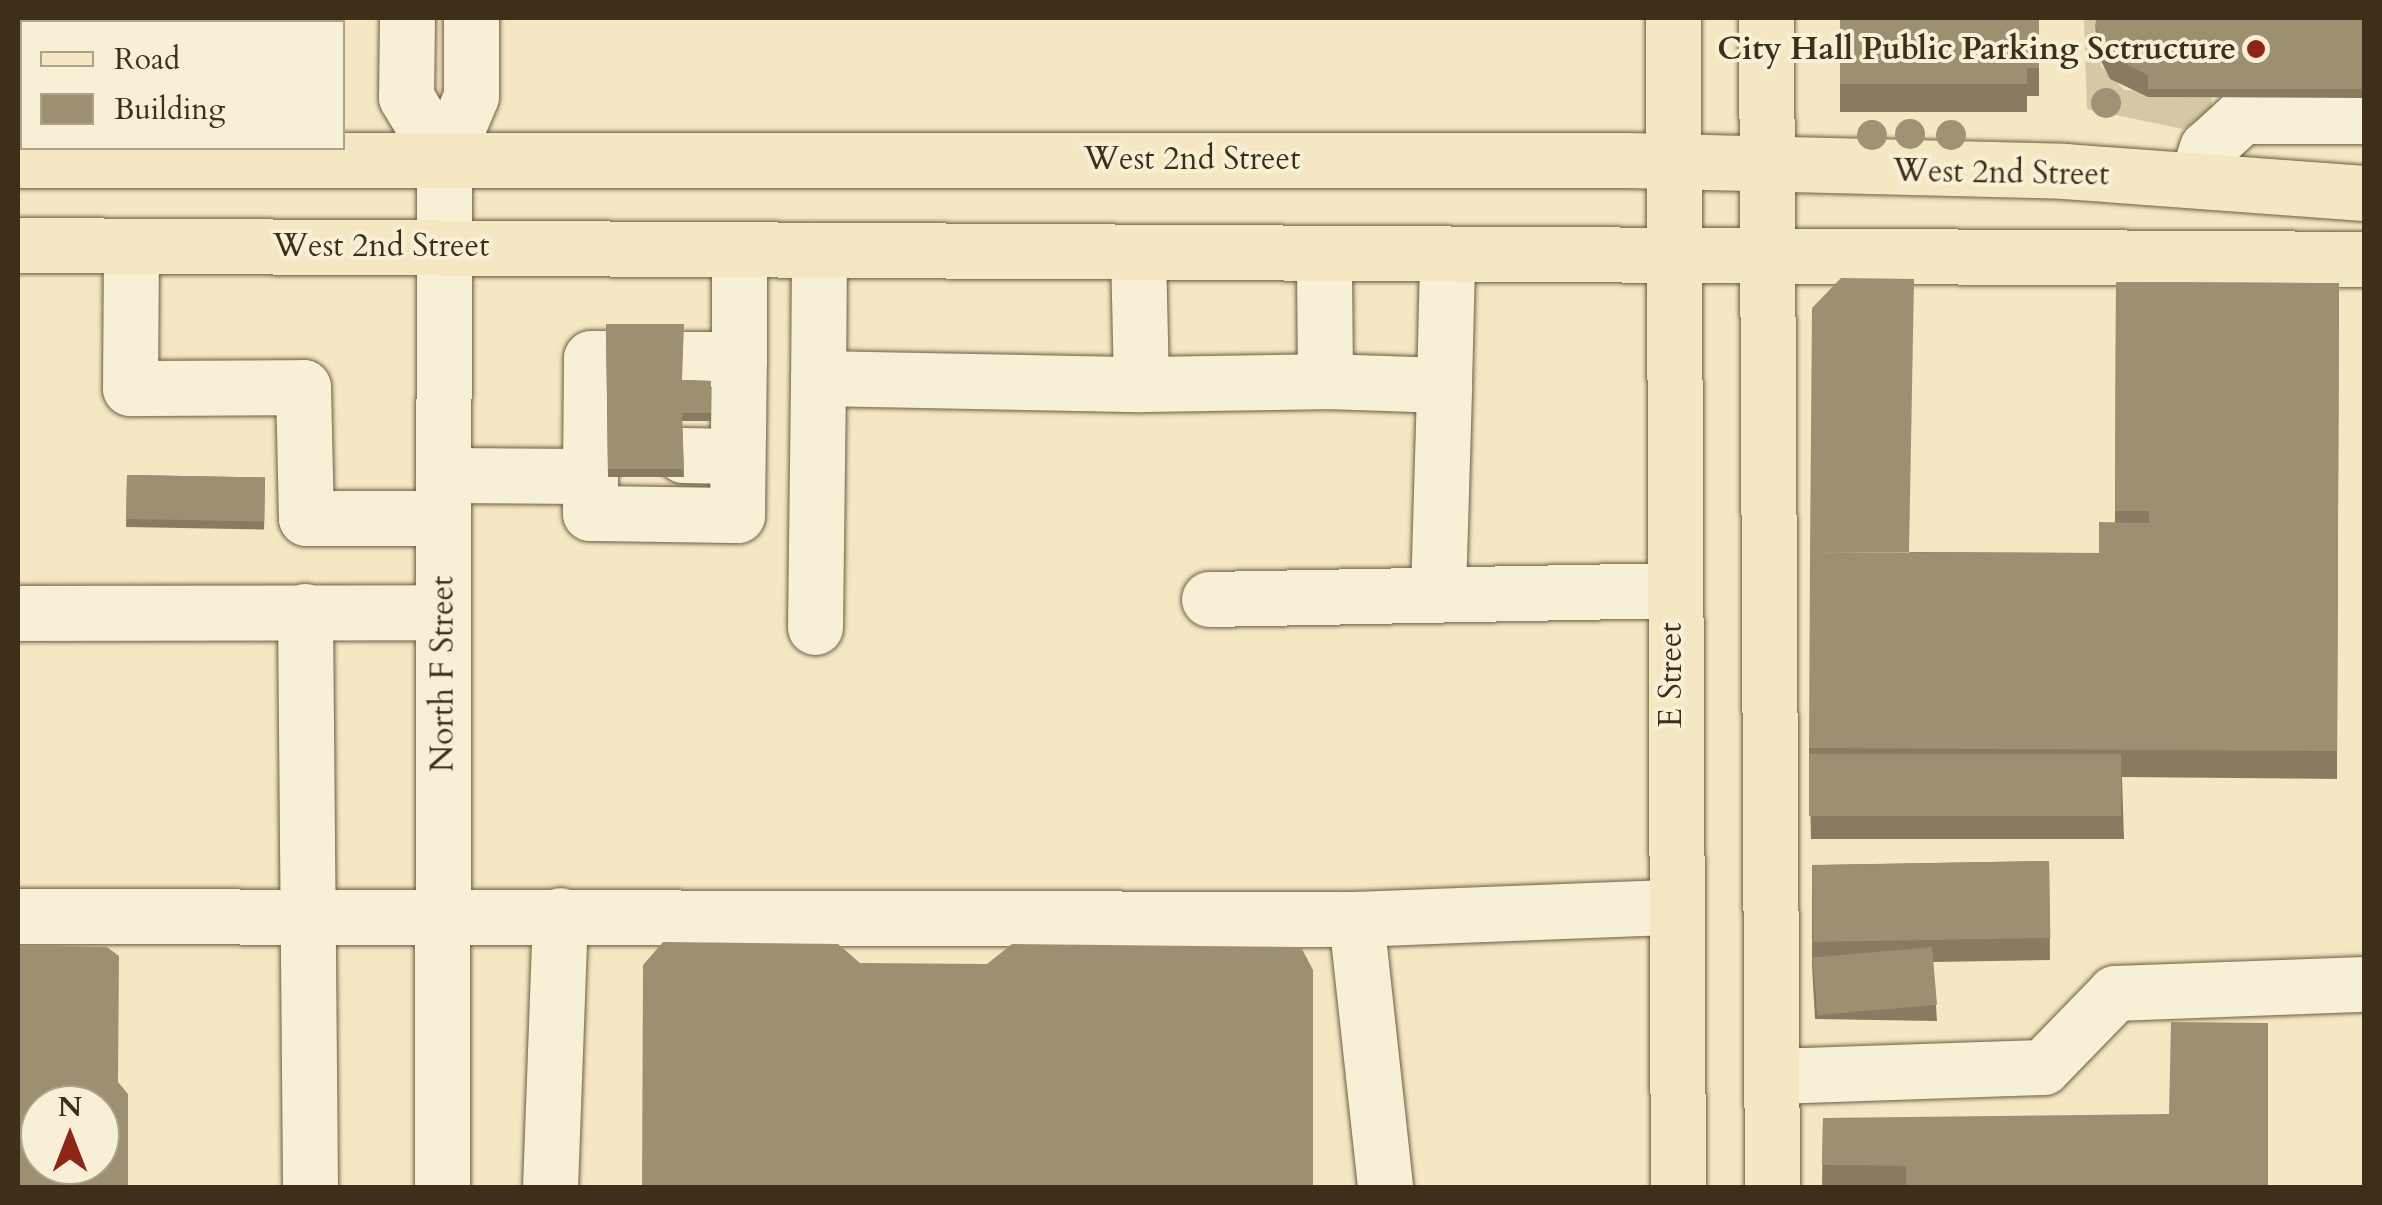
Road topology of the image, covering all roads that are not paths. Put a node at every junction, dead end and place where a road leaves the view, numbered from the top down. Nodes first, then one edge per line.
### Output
1 (407, 18) edge
2 (471, 18) edge
3 (1672, 18) edge
4 (1766, 18) edge
5 (2364, 77) edge
6 (2210, 80) edge
7 (2364, 116) edge
8 (18, 160) edge
9 (444, 160) junction
10 (1669, 163) junction
11 (1768, 170) junction
12 (2197, 178) junction
13 (2364, 193) edge
14 (2364, 232) edge
15 (18, 245) edge
16 (131, 246) junction
17 (445, 246) junction
18 (739, 250) junction
19 (819, 250) junction
20 (1138, 255) junction
21 (1324, 258) junction
22 (1447, 258) junction
23 (1771, 258) junction
24 (2197, 258) junction
25 (2364, 259) edge
26 (1670, 260) junction
27 (606, 358) edge
28 (683, 359) edge
29 (738, 359) junction
30 (818, 378) junction
31 (1325, 381) junction
32 (1141, 384) junction
33 (1444, 384) junction
34 (683, 455) edge
35 (737, 456) junction
36 (596, 462) junction
37 (443, 497) junction
38 (1670, 590) junction
39 (1438, 593) junction
40 (1208, 599) dead end
41 (305, 611) junction
42 (443, 612) junction
43 (18, 613) edge
44 (815, 627) dead end
45 (1673, 908) junction
46 (443, 914) junction
47 (308, 915) junction
48 (560, 915) junction
49 (18, 916) edge
50 (1356, 919) junction
51 (2364, 984) edge
52 (1772, 1076) junction
53 (310, 1188) edge
54 (442, 1188) edge
55 (550, 1188) edge
56 (1384, 1188) edge
57 (1678, 1188) edge
58 (1772, 1188) edge

1 - 9 street
2 - 9 street
3 - 10 main road, E Street
4 - 11 main road
5 - 6 street
7 - 12 street
8 - 9 main road, West 2nd Street
9 - 10 main road, West 2nd Street
9 - 17 street, North F Street
10 - 11 main road, West 2nd Street
10 - 26 main road, E Street
11 - 12 main road, West 2nd Street
11 - 23 main road
12 - 13 main road, West 2nd Street
14 - 24 main road
15 - 16 main road, West 2nd Street
16 - 17 main road, West 2nd Street
16 - 37 street
17 - 18 main road, West 2nd Street
17 - 37 street, North F Street
18 - 19 main road, West 2nd Street
18 - 29 street
19 - 20 main road, West 2nd Street
19 - 30 street
20 - 21 main road, West 2nd Street
20 - 32 street
21 - 22 main road, West 2nd Street
21 - 31 street
22 - 26 main road, West 2nd Street
22 - 33 street
23 - 24 main road, West 2nd Street
23 - 26 main road, West 2nd Street
23 - 52 main road
24 - 25 main road, West 2nd Street
26 - 38 main road, E Street
27 - 36 street
28 - 29 street
29 - 35 street
30 - 32 street
30 - 44 street
31 - 32 street
31 - 33 street
33 - 39 street
34 - 35 street
35 - 36 street
36 - 37 street
37 - 42 street, North F Street
38 - 39 street
38 - 45 main road, E Street
39 - 40 street
41 - 42 street
41 - 43 street
41 - 47 street
42 - 46 street, North F Street
45 - 50 street
45 - 57 main road, E Street
46 - 47 street
46 - 48 street
46 - 54 street, North F Street
47 - 49 street
47 - 53 street
48 - 50 street
48 - 55 street
50 - 56 street
51 - 52 street
52 - 58 main road

